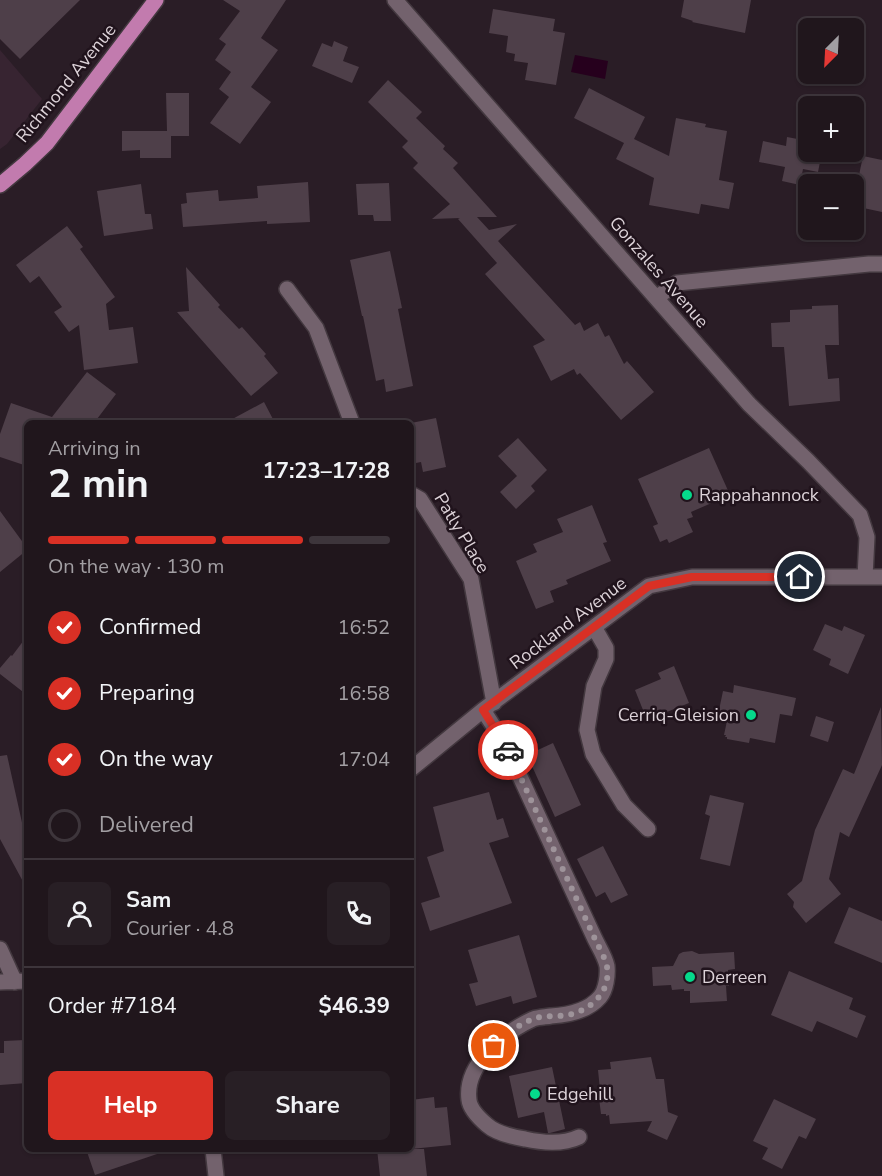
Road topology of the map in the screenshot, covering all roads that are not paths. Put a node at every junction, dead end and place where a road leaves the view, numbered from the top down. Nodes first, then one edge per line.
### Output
1 (156, 0) edge
2 (395, 0) edge
3 (0, 185) edge
4 (882, 264) edge
5 (287, 289) dead end
6 (656, 298) junction
7 (351, 420) edge
8 (414, 496) edge
9 (865, 577) junction
10 (882, 577) edge
11 (594, 627) junction
12 (489, 706) junction
13 (414, 767) edge
14 (648, 830) dead end
15 (0, 949) edge
16 (14, 982) edge
17 (579, 1137) dead end
18 (213, 1152) edge
19 (216, 1176) edge

1 - 3 main road, Richmond Avenue
2 - 6 street, Gonzales Avenue
4 - 6 street
5 - 7 street
6 - 9 street, Gonzales Avenue
8 - 12 street, Patly Place
9 - 10 street, Rockland Avenue
9 - 11 street, Rockland Avenue
11 - 12 street, Rockland Avenue
11 - 14 street
12 - 13 street, Rockland Avenue
12 - 17 street
15 - 16 street
18 - 19 street

